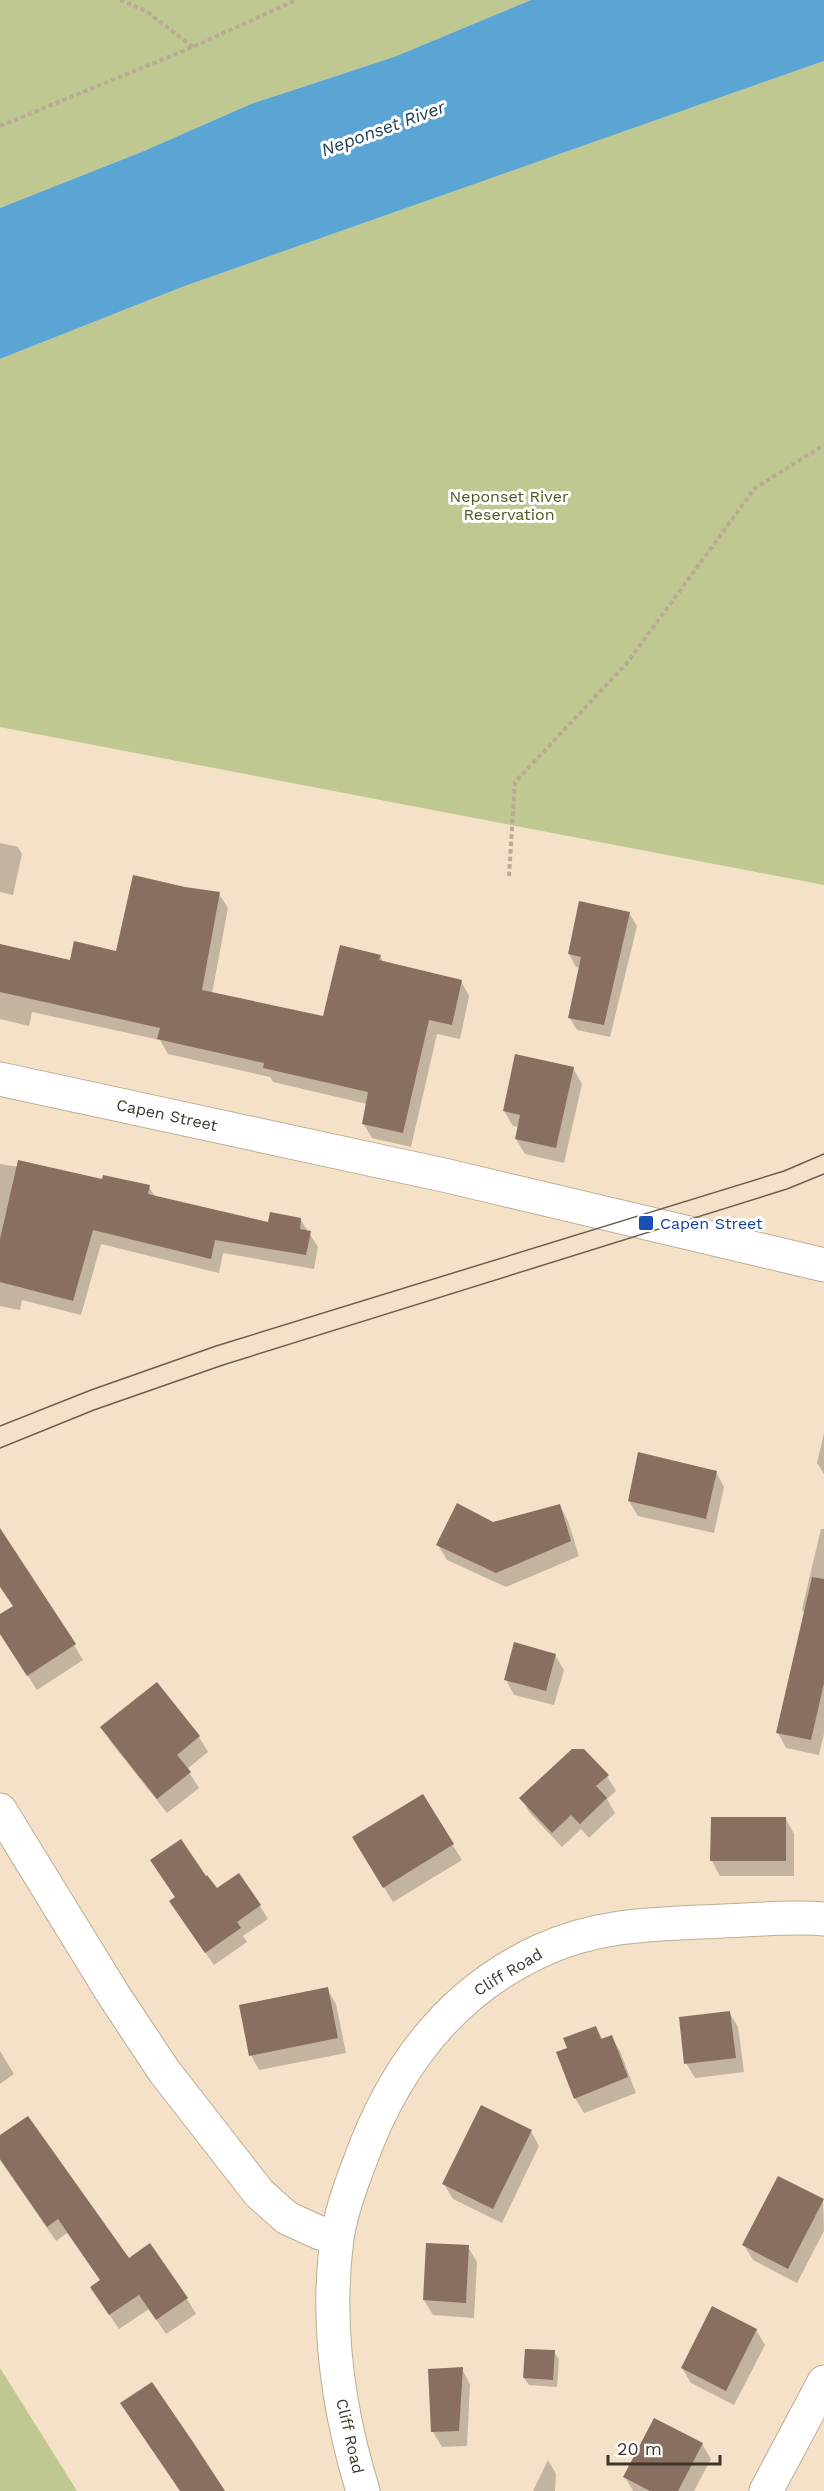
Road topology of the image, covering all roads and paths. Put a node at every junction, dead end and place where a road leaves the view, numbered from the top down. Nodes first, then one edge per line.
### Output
1 (120, 0) edge
2 (297, 0) edge
3 (193, 47) junction
4 (0, 126) edge
5 (824, 445) edge
6 (509, 876) dead end
7 (0, 1079) edge
8 (824, 1265) edge
9 (0, 1810) edge
10 (824, 1919) edge
11 (338, 2237) junction
12 (824, 2382) edge
13 (363, 2491) edge
14 (766, 2491) edge

1 - 3 path
2 - 3 path
3 - 4 path
5 - 6 path
7 - 8 street, Capen Street
9 - 11 street
10 - 11 street, Cliff Road
11 - 13 street, Cliff Road
12 - 14 street

